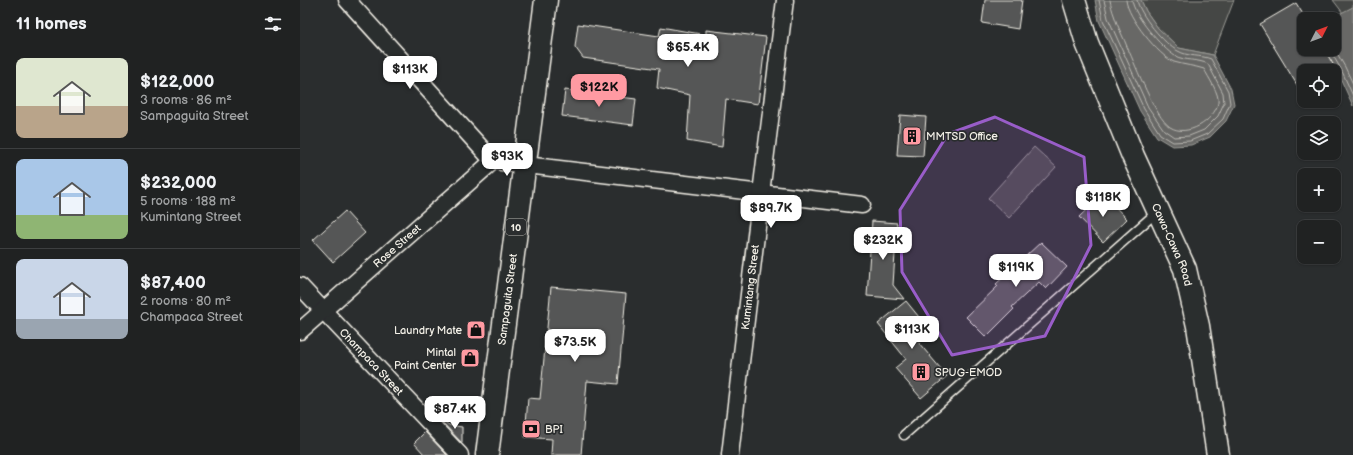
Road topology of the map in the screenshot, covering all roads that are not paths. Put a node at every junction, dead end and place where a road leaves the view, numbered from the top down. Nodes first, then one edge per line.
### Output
1 (347, 0) edge
2 (546, 0) edge
3 (785, 0) edge
4 (1074, 0) edge
5 (493, 161) junction
6 (524, 165) junction
7 (761, 193) junction
8 (862, 205) dead end
9 (1159, 210) junction
10 (300, 286) edge
11 (323, 311) junction
12 (300, 331) edge
13 (904, 435) dead end
14 (460, 455) edge
15 (488, 455) edge
16 (730, 455) edge
17 (1218, 455) edge

1 - 5 street
2 - 6 main road, Sampaguita Street / 10
3 - 7 street, Kumintang Street
4 - 9 main road, Cawa-Cawa Road
5 - 6 street
5 - 11 street, Rose Street
6 - 7 street
6 - 15 main road, Sampaguita Street / 10
7 - 8 street
7 - 16 street, Kumintang Street
9 - 13 lane
9 - 17 main road, Cawa-Cawa Road
10 - 11 street, Champaca Street
11 - 12 street, Rose Street
11 - 14 street, Champaca Street

